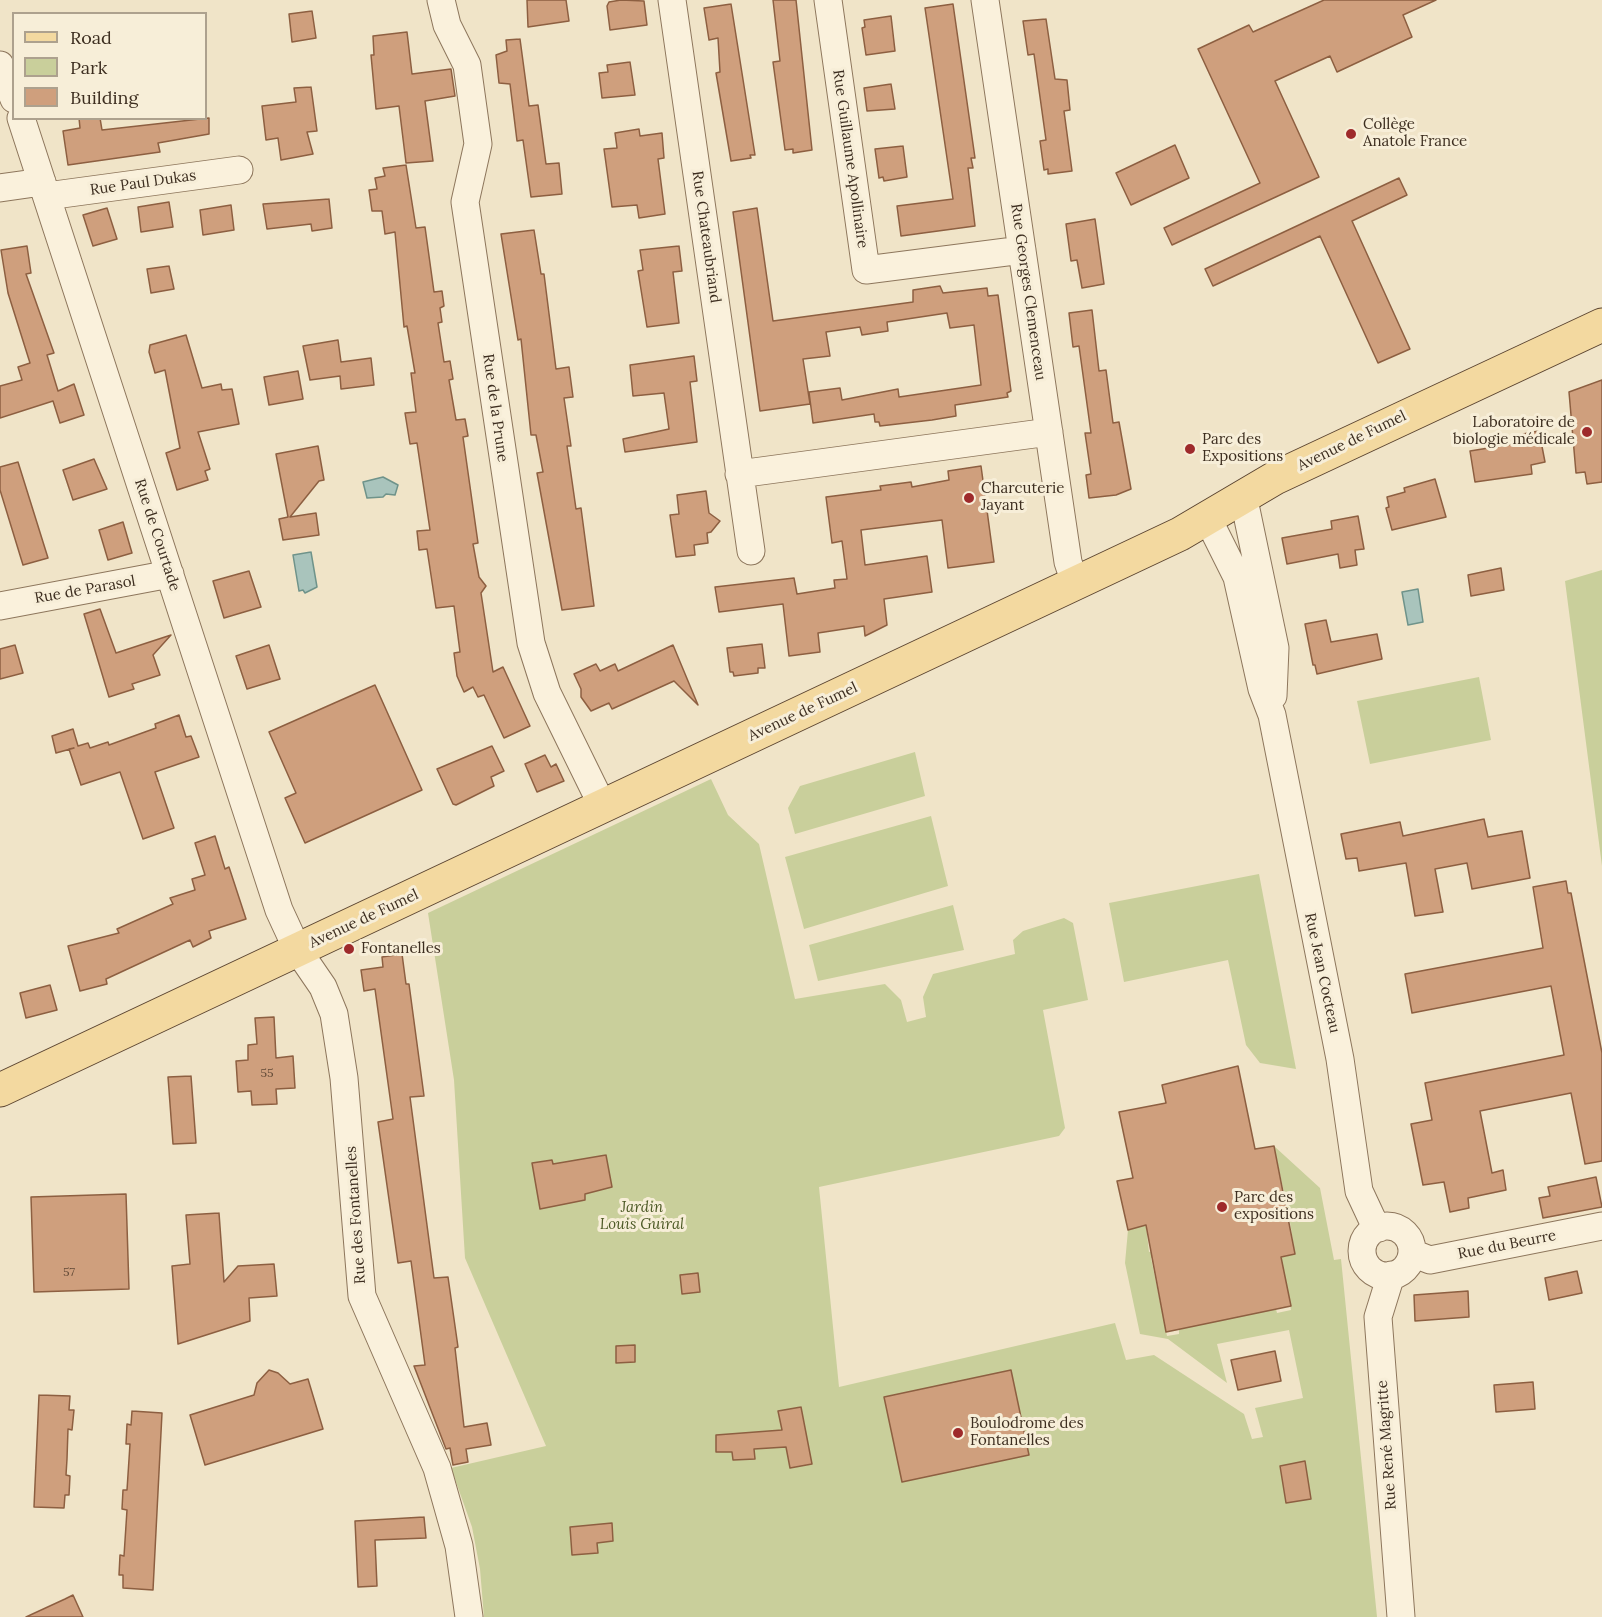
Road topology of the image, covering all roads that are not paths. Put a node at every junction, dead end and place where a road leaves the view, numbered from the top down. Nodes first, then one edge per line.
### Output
1 (441, 0) edge
2 (672, 0) edge
3 (828, 0) edge
4 (985, 0) edge
5 (0, 65) edge
6 (12, 94) edge
7 (22, 120) edge
8 (239, 170) dead end
9 (0, 188) edge
10 (45, 189) junction
11 (1022, 250) junction
12 (1602, 324) edge
13 (1049, 432) junction
14 (740, 474) junction
15 (1243, 495) junction
16 (1207, 517) junction
17 (751, 552) dead end
18 (170, 574) junction
19 (1075, 583) junction
20 (1, 601) edge
21 (1272, 715) junction
22 (603, 807) junction
23 (297, 949) junction
24 (0, 1090) edge
25 (1602, 1226) edge
26 (1379, 1228) junction
27 (1412, 1253) junction
28 (1391, 1275) junction
29 (469, 1617) edge
30 (1401, 1617) edge

1 - 22 street, Rue de la Prune
2 - 14 street, Rue Chateaubriand
3 - 11 street, Rue Guillaume Apollinaire
4 - 11 street, Rue Georges Clemenceau
5 - 6 street
7 - 10 street, Rue de Courtade
8 - 10 street, Rue Paul Dukas
9 - 10 street, Rue Paul Dukas
10 - 18 street, Rue de Courtade
11 - 13 street, Rue Georges Clemenceau
12 - 15 main road, Avenue de Fumel
13 - 14 street
13 - 19 street, Rue Georges Clemenceau
14 - 17 street, Rue Chateaubriand
15 - 16 main road, Avenue de Fumel
15 - 21 street, Rue Jean Cocteau
16 - 19 main road, Avenue de Fumel
16 - 21 street, Rue Jean Cocteau
18 - 20 street, Rue de Parasol
18 - 23 street, Rue de Courtade
19 - 22 main road, Avenue de Fumel
21 - 26 street, Rue Jean Cocteau
22 - 23 main road, Avenue de Fumel
23 - 24 main road, Avenue de Fumel
23 - 29 street, Rue des Fontanelles
25 - 27 street, Rue du Beurre
26 - 27 street
26 - 28 street
27 - 28 street
28 - 30 street, Rue René Magritte

